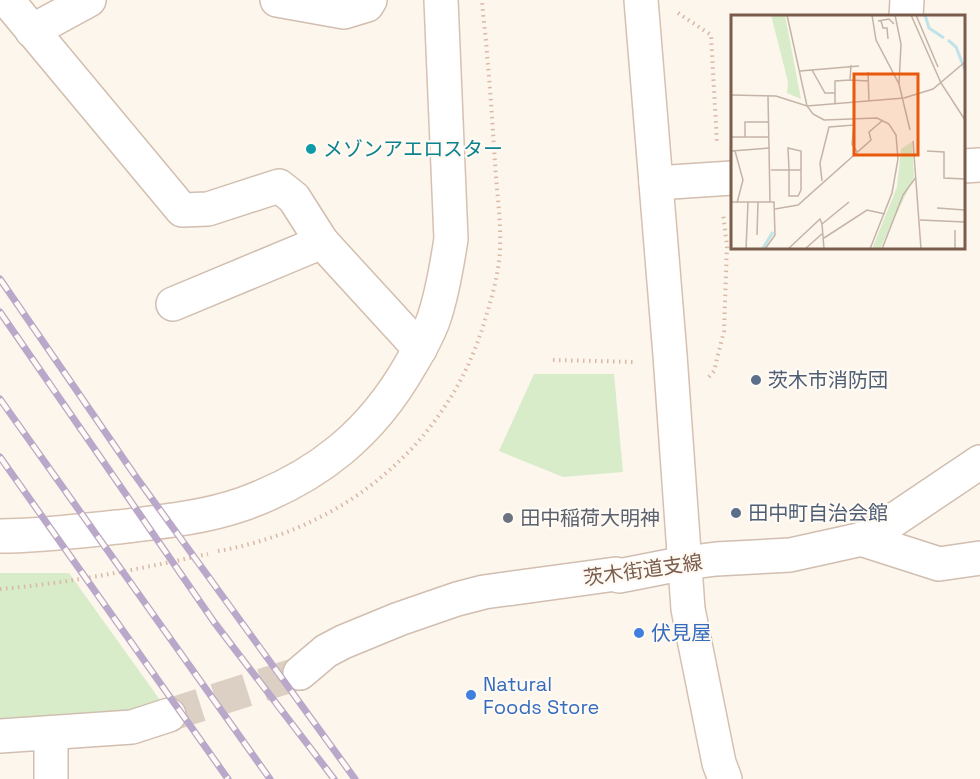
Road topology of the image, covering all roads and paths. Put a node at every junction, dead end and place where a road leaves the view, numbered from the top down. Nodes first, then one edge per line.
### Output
1 (7, 0) edge
2 (89, 0) edge
3 (278, 0) edge
4 (370, 0) edge
5 (441, 0) edge
6 (641, 0) edge
7 (907, 0) edge
8 (906, 15) edge
9 (32, 30) junction
10 (980, 165) edge
11 (965, 166) edge
12 (731, 178) edge
13 (656, 183) junction
14 (322, 242) junction
15 (172, 304) dead end
16 (420, 349) junction
17 (553, 360) dead end
18 (640, 362) dead end
19 (980, 462) edge
20 (0, 536) edge
21 (861, 539) junction
22 (980, 558) edge
23 (685, 563) junction
24 (300, 673) tunnel mouth
25 (169, 715) tunnel mouth
26 (51, 733) junction
27 (0, 736) edge
28 (51, 779) edge
29 (724, 779) edge

1 - 9 street
2 - 9 street
3 - 4 street
5 - 16 street
6 - 13 street
7 - 8 street
9 - 14 street
10 - 11 street
12 - 13 street
13 - 23 street
14 - 15 street
14 - 16 street
16 - 20 street
17 - 18 path
19 - 21 street, 茨木街道支線
21 - 22 street
21 - 23 street, 茨木街道支線
23 - 24 street, 茨木街道支線
23 - 29 street
25 - 26 street
26 - 27 street
26 - 28 street

